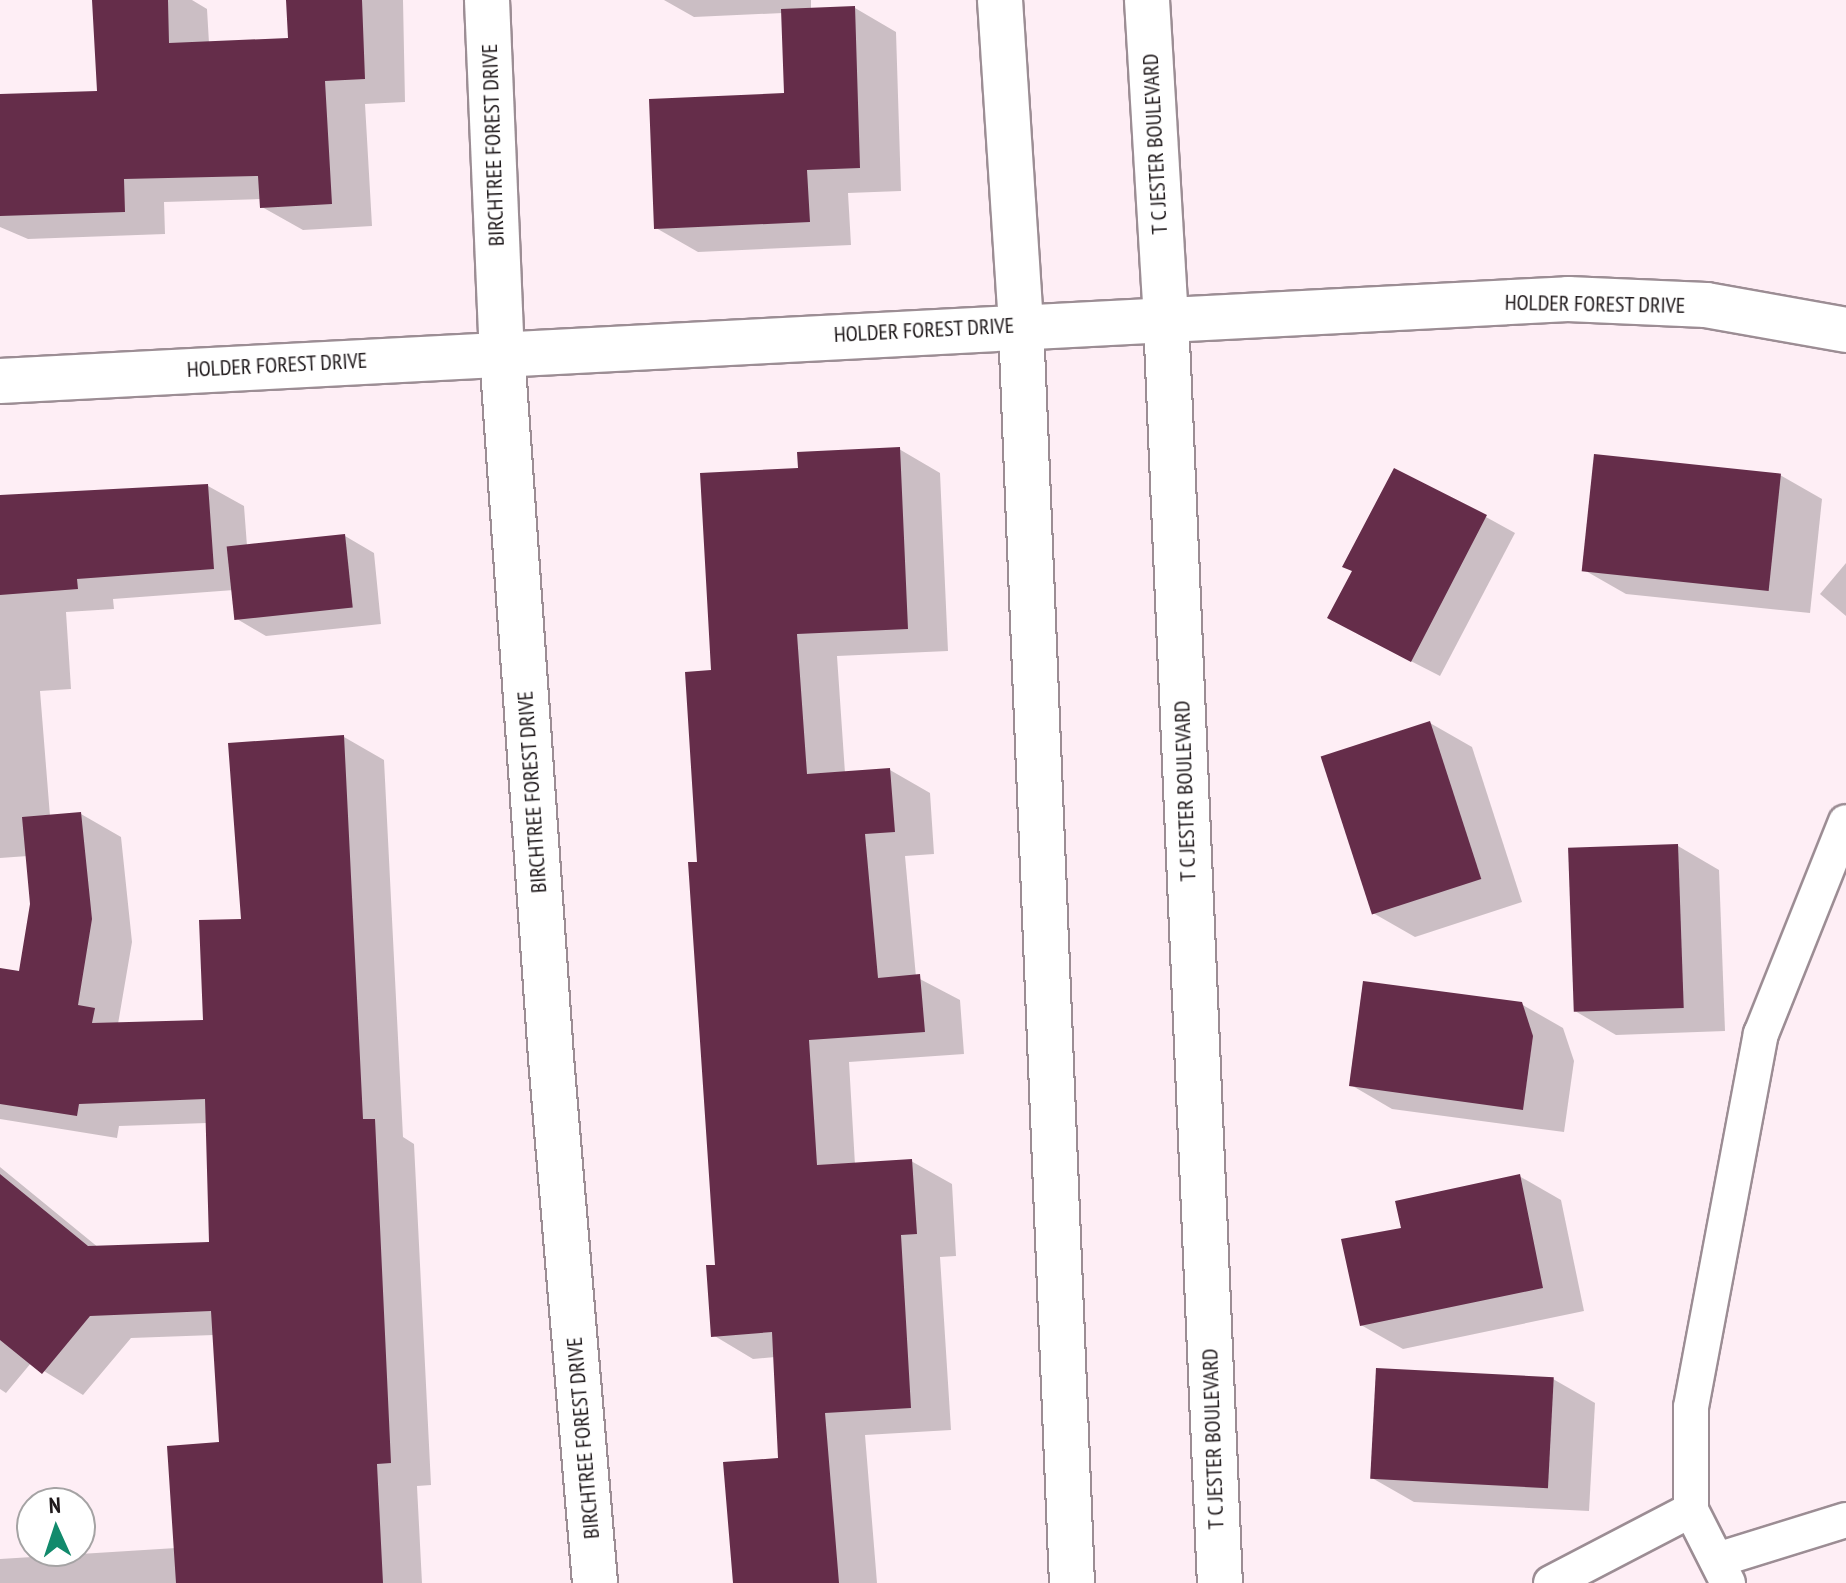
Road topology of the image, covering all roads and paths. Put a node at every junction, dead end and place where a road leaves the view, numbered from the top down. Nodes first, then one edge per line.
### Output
1 (487, 0) edge
2 (1000, 0) edge
3 (1147, 0) edge
4 (1166, 318) junction
5 (1021, 325) junction
6 (1846, 330) edge
7 (502, 353) junction
8 (0, 381) edge
9 (1846, 822) edge
10 (1691, 1510) junction
11 (1846, 1520) edge
12 (1723, 1572) edge
13 (595, 1583) edge
14 (1072, 1583) edge
15 (1220, 1583) edge
16 (1551, 1583) edge

1 - 7 street, BIRCHTREE FOREST DRIVE
2 - 5 street
3 - 4 street, T C JESTER BOULEVARD
4 - 5 street, HOLDER FOREST DRIVE
4 - 6 street, HOLDER FOREST DRIVE
4 - 15 street, T C JESTER BOULEVARD
5 - 7 street, HOLDER FOREST DRIVE
5 - 14 street
7 - 8 street, HOLDER FOREST DRIVE
7 - 13 street, BIRCHTREE FOREST DRIVE
9 - 10 lane
10 - 12 lane
10 - 16 lane
11 - 12 lane

